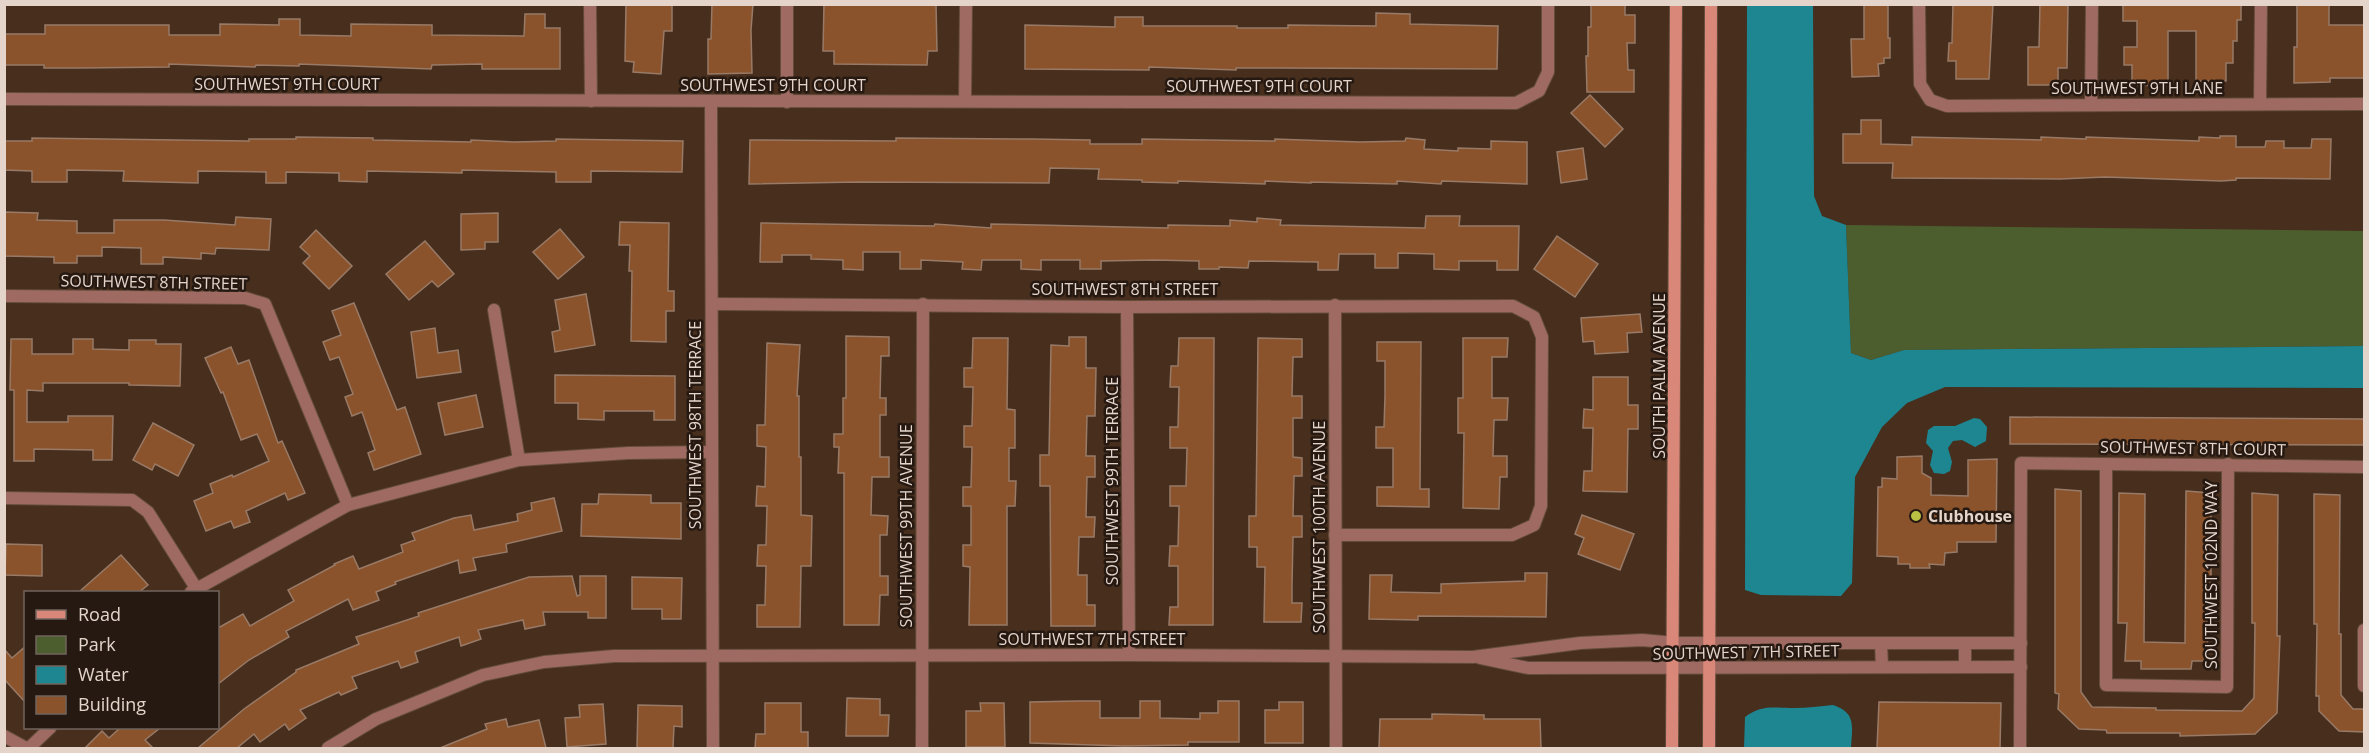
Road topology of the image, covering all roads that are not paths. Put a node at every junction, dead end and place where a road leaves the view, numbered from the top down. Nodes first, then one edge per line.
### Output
1 (590, 4) edge
2 (787, 4) edge
3 (966, 4) edge
4 (1548, 4) edge
5 (1676, 4) edge
6 (1711, 4) edge
7 (1919, 4) edge
8 (2092, 4) edge
9 (2261, 4) edge
10 (4, 99) edge
11 (591, 101) junction
12 (965, 101) junction
13 (711, 102) junction
14 (787, 102) junction
15 (2091, 104) junction
16 (2260, 104) junction
17 (2364, 104) edge
18 (4, 296) edge
19 (713, 304) junction
20 (923, 304) junction
21 (1335, 305) junction
22 (1127, 307) junction
23 (494, 310) dead end
24 (711, 452) junction
25 (519, 460) junction
26 (2106, 464) junction
27 (2228, 464) junction
28 (2364, 467) edge
29 (4, 498) edge
30 (348, 506) junction
31 (1335, 535) junction
32 (194, 590) edge
33 (2364, 630) edge
34 (1675, 643) junction
35 (1708, 643) junction
36 (1881, 643) junction
37 (1965, 643) junction
38 (2021, 643) junction
39 (1129, 654) junction
40 (923, 655) junction
41 (712, 657) junction
42 (1335, 657) junction
43 (1473, 657) junction
44 (1882, 667) junction
45 (1965, 667) junction
46 (1674, 668) junction
47 (1709, 668) junction
48 (2021, 668) junction
49 (2364, 686) edge
50 (49, 729) edge
51 (4, 736) edge
52 (28, 748) edge
53 (328, 748) edge
54 (713, 748) edge
55 (922, 748) edge
56 (1336, 748) edge
57 (1672, 748) edge
58 (1709, 748) edge
59 (2020, 748) edge

1 - 11 street
2 - 14 street
3 - 12 street
4 - 12 street, SOUTHWEST 9TH COURT
5 - 34 main road, SOUTH PALM AVENUE
6 - 35 main road
7 - 15 street, SOUTHWEST 9TH LANE
8 - 15 street
9 - 16 street
10 - 11 street, SOUTHWEST 9TH COURT
11 - 13 street, SOUTHWEST 9TH COURT
12 - 14 street, SOUTHWEST 9TH COURT
13 - 14 street, SOUTHWEST 9TH COURT
13 - 19 street, SOUTHWEST 98TH TERRACE
15 - 16 street, SOUTHWEST 9TH LANE
16 - 17 street, SOUTHWEST 9TH LANE
18 - 30 street, SOUTHWEST 8TH STREET
19 - 20 street, SOUTHWEST 8TH STREET
19 - 24 street, SOUTHWEST 98TH TERRACE
20 - 22 street, SOUTHWEST 8TH STREET
20 - 40 street, SOUTHWEST 99TH AVENUE
21 - 22 street, SOUTHWEST 8TH STREET
21 - 31 street, SOUTHWEST 100TH AVENUE
21 - 31 street, SOUTHWEST 8TH STREET
22 - 39 street, SOUTHWEST 99TH TERRACE
23 - 25 street
24 - 25 street
24 - 41 street, SOUTHWEST 98TH TERRACE
25 - 30 street
26 - 27 street, SOUTHWEST 8TH COURT
26 - 27 street, SOUTHWEST 102ND WAY
26 - 38 street, SOUTHWEST 8TH COURT
27 - 28 street, SOUTHWEST 8TH COURT
29 - 32 street
30 - 32 street
31 - 42 street, SOUTHWEST 100TH AVENUE
33 - 49 street
34 - 35 street, SOUTHWEST 7TH STREET
34 - 43 street, SOUTHWEST 7TH STREET
34 - 46 main road, SOUTH PALM AVENUE
35 - 36 street, SOUTHWEST 7TH STREET
35 - 47 main road
36 - 37 street, SOUTHWEST 7TH STREET
36 - 44 street
37 - 38 street, SOUTHWEST 7TH STREET
37 - 45 street
38 - 48 street
39 - 40 street, SOUTHWEST 7TH STREET
39 - 42 street, SOUTHWEST 7TH STREET
40 - 41 street, SOUTHWEST 7TH STREET
40 - 55 street, SOUTHWEST 99TH AVENUE
41 - 53 street, SOUTHWEST 7TH STREET
41 - 54 street, SOUTHWEST 98TH TERRACE
42 - 43 street, SOUTHWEST 7TH STREET
42 - 56 street, SOUTHWEST 100TH AVENUE
43 - 46 street, SOUTHWEST 7TH STREET
44 - 45 street, SOUTHWEST 7TH STREET
44 - 47 street, SOUTHWEST 7TH STREET
45 - 48 street, SOUTHWEST 7TH STREET
46 - 47 street, SOUTHWEST 7TH STREET
46 - 57 main road, SOUTH PALM AVENUE
47 - 58 main road
48 - 59 street
50 - 52 street
51 - 52 street

